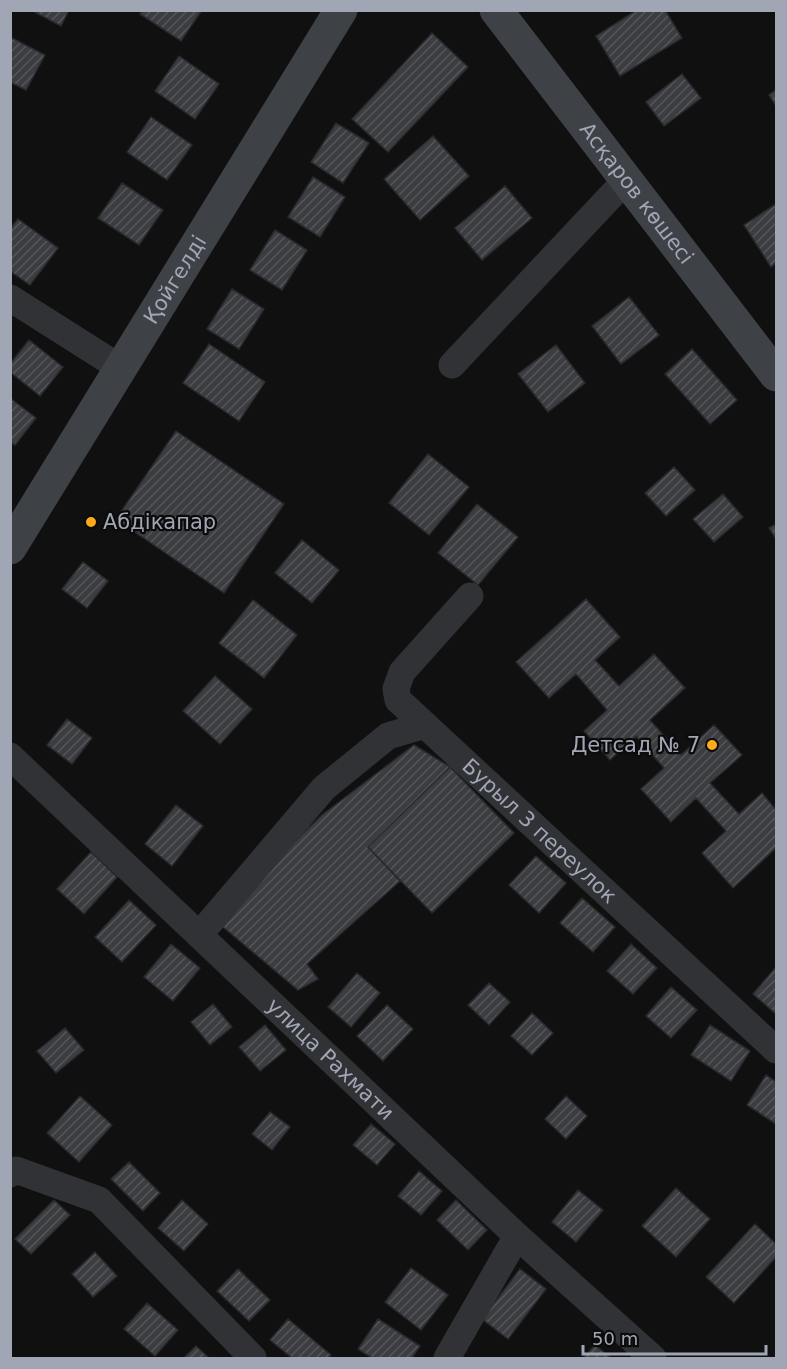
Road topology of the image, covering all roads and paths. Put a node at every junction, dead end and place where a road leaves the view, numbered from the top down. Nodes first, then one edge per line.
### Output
1 (341, 10) edge
2 (496, 10) edge
3 (626, 180) junction
4 (10, 298) edge
5 (452, 365) dead end
6 (122, 369) junction
7 (777, 375) edge
8 (10, 548) edge
9 (470, 596) dead end
10 (425, 725) junction
11 (10, 756) edge
12 (199, 935) junction
13 (777, 1050) edge
14 (10, 1174) edge
15 (517, 1236) junction
16 (253, 1359) edge
17 (447, 1359) edge
18 (652, 1359) edge

1 - 6 street, Қойгелді
2 - 3 street, Асқаров көшесі
3 - 5 street
3 - 7 street, Асқаров көшесі
4 - 6 street
6 - 8 street, Қойгелді
9 - 10 street, Бурыл 3 переулок
10 - 12 street
10 - 13 street, Бурыл 3 переулок
11 - 12 street, улица Рахмати
12 - 15 street, улица Рахмати
14 - 16 street
15 - 17 street
15 - 18 street, улица Рахмати

